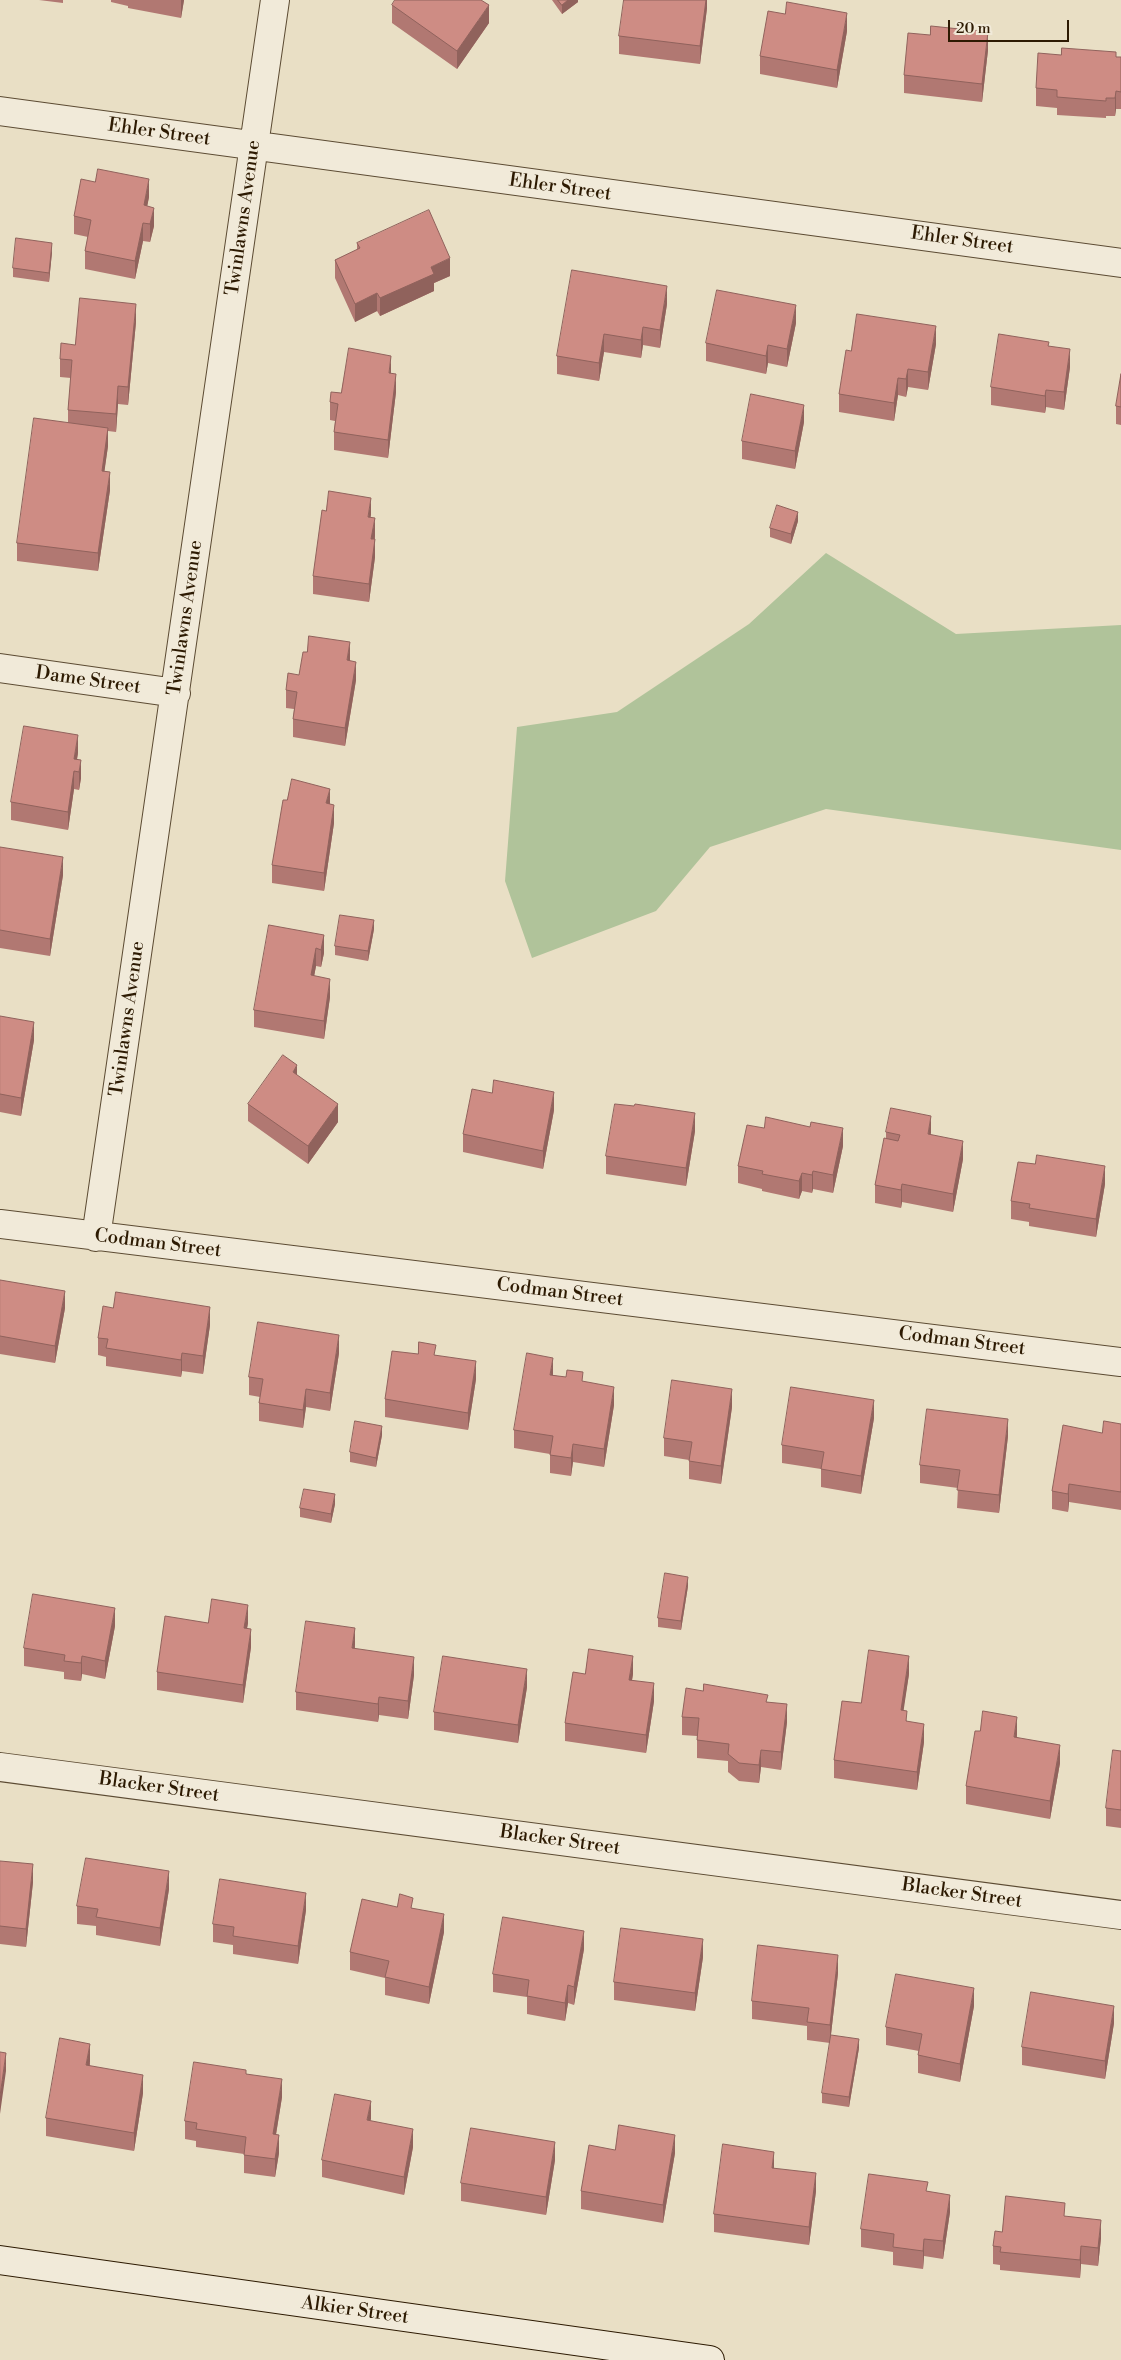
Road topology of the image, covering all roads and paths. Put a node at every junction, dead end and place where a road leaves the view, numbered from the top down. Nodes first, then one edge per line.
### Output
1 (276, 0) edge
2 (0, 111) edge
3 (254, 146) junction
4 (1121, 263) edge
5 (0, 668) edge
6 (176, 694) junction
7 (0, 1224) edge
8 (96, 1237) junction
9 (1121, 1362) edge
10 (0, 1767) edge
11 (1121, 1915) edge
12 (0, 2260) edge
13 (710, 2360) edge

1 - 3 street, Twinlawns Avenue
2 - 3 street, Ehler Street
3 - 4 street, Ehler Street
3 - 6 street, Twinlawns Avenue
5 - 6 street, Dame Street
6 - 8 street, Twinlawns Avenue
7 - 8 street, Codman Street
8 - 9 street, Codman Street
10 - 11 street, Blacker Street
12 - 13 street, Alkier Street

